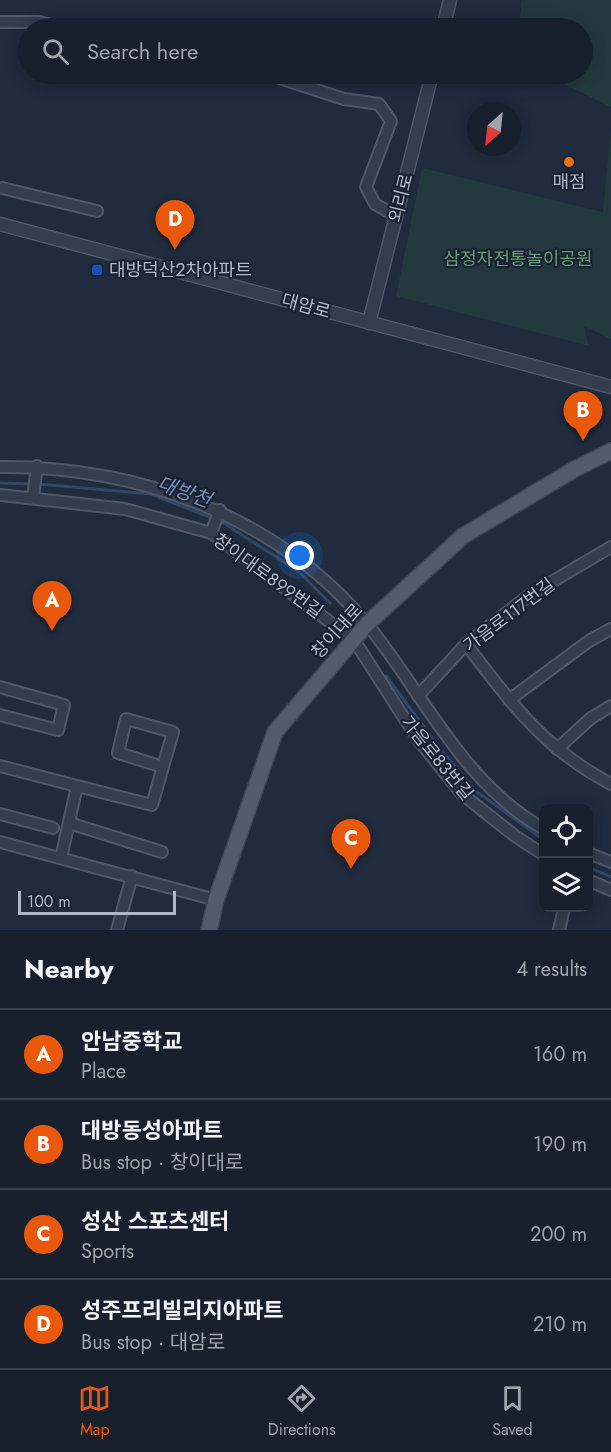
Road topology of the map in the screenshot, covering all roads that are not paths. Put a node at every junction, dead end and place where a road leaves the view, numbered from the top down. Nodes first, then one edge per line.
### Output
1 (450, 0) edge
2 (446, 18) edge
3 (0, 22) edge
4 (18, 22) edge
5 (298, 84) edge
6 (429, 84) edge
7 (3, 188) dead end
8 (97, 211) dead end
9 (396, 216) junction
10 (0, 224) edge
11 (369, 323) junction
12 (611, 387) edge
13 (611, 451) edge
14 (37, 466) junction
15 (0, 467) edge
16 (0, 495) edge
17 (33, 498) junction
18 (220, 510) junction
19 (211, 533) junction
20 (611, 547) edge
21 (367, 624) junction
22 (611, 629) edge
23 (354, 640) junction
24 (466, 644) junction
25 (0, 687) edge
26 (418, 696) junction
27 (509, 700) junction
28 (611, 706) edge
29 (0, 715) edge
30 (557, 749) junction
31 (0, 766) edge
32 (163, 766) junction
33 (611, 784) edge
34 (77, 786) junction
35 (0, 814) edge
36 (69, 823) junction
37 (539, 827) edge
38 (53, 828) dead end
39 (0, 842) edge
40 (162, 852) dead end
41 (539, 852) edge
42 (593, 855) edge
43 (61, 858) junction
44 (611, 862) edge
45 (132, 876) junction
46 (593, 882) edge
47 (611, 890) edge
48 (216, 900) junction
49 (563, 912) edge
50 (117, 930) edge
51 (209, 930) edge
52 (559, 930) edge

1 - 2 street
3 - 4 street
5 - 9 street
6 - 9 street, 외리로
7 - 8 street
9 - 11 street, 외리로
10 - 11 street, 대암로
11 - 12 street, 대암로
13 - 21 main road, 창이대로
14 - 15 street
14 - 17 street
14 - 18 street
16 - 17 street, 창이대로899번길
17 - 19 street, 창이대로899번길
18 - 19 street
18 - 21 street
19 - 23 street, 창이대로899번길
20 - 24 street, 가음로117번길
21 - 23 main road, 창이대로
21 - 26 street
22 - 27 street
23 - 41 street, 가음로83번길
23 - 48 main road, 창이대로
24 - 26 street, 가음로117번길
24 - 27 street
25 - 29 street
26 - 37 street
27 - 30 street
28 - 30 street
30 - 33 street
31 - 34 street
32 - 32 street
32 - 34 street
34 - 36 street
35 - 38 street
36 - 40 street
36 - 43 street
39 - 43 street
42 - 44 street
43 - 45 street
45 - 48 street
45 - 50 street
46 - 47 street
48 - 51 main road, 창이대로
49 - 52 street

